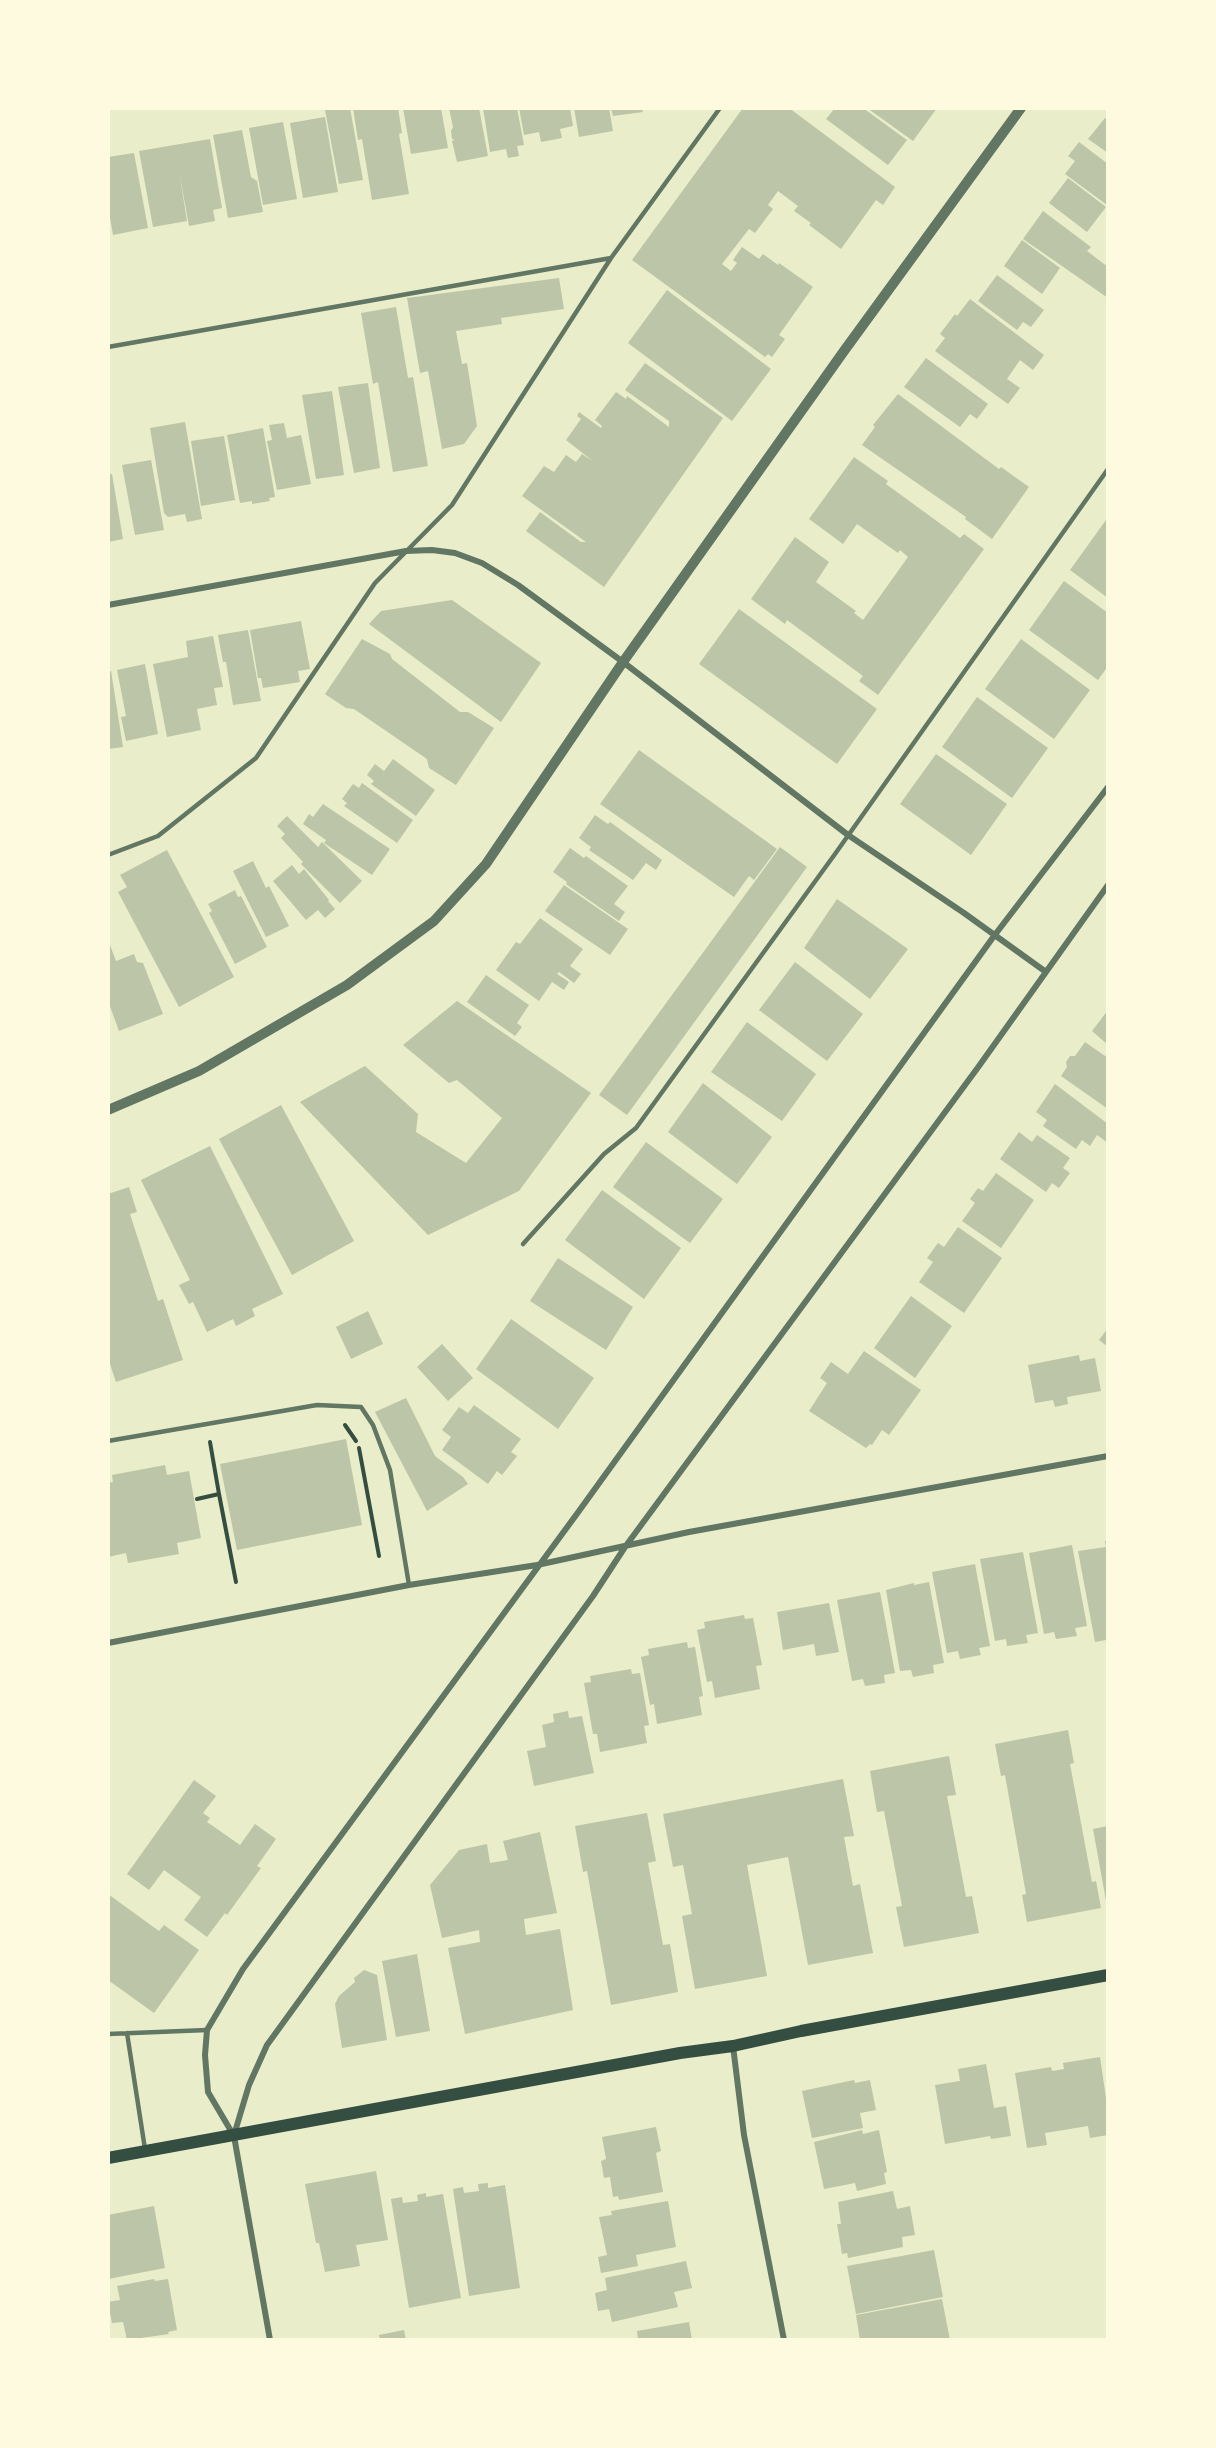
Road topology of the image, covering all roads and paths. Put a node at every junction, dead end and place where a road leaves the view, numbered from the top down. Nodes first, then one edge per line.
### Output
1 (720, 108) edge
2 (1021, 108) edge
3 (610, 258) junction
4 (108, 347) edge
5 (1108, 469) edge
6 (406, 551) junction
7 (108, 604) edge
8 (623, 662) junction
9 (1108, 788) edge
10 (848, 835) junction
11 (108, 855) edge
12 (1108, 885) edge
13 (994, 936) junction
14 (1046, 972) junction
15 (108, 1110) edge
16 (523, 1244) dead end
17 (343, 1420) dead end
18 (206, 1424) junction
19 (108, 1441) edge
20 (1108, 1456) edge
21 (219, 1494) junction
22 (197, 1499) dead end
23 (625, 1547) junction
24 (379, 1556) dead end
25 (537, 1565) junction
26 (236, 1582) dead end
27 (409, 1585) junction
28 (108, 1643) edge
29 (1108, 1975) edge
30 (207, 2030) junction
31 (127, 2033) junction
32 (108, 2034) edge
33 (733, 2046) junction
34 (234, 2136) junction
35 (146, 2151) junction
36 (108, 2158) edge
37 (270, 2340) edge
38 (784, 2340) edge

1 - 3 lane
2 - 8 street
3 - 4 lane
3 - 6 lane
5 - 10 lane
6 - 7 street
6 - 8 street
6 - 11 lane
8 - 10 street
8 - 15 street
9 - 13 street
10 - 13 street
10 - 16 lane
12 - 14 street
13 - 14 street
13 - 25 street
14 - 23 street
17 - 24 path
18 - 19 lane
18 - 21 path
18 - 27 lane
20 - 23 street
21 - 22 path
21 - 26 path
23 - 25 street
23 - 34 street
25 - 27 street
25 - 30 street
27 - 28 street
29 - 33 main road
30 - 31 lane
30 - 34 street
31 - 32 lane
31 - 35 lane
33 - 34 main road
33 - 38 street
34 - 35 main road
34 - 37 street
35 - 36 main road

